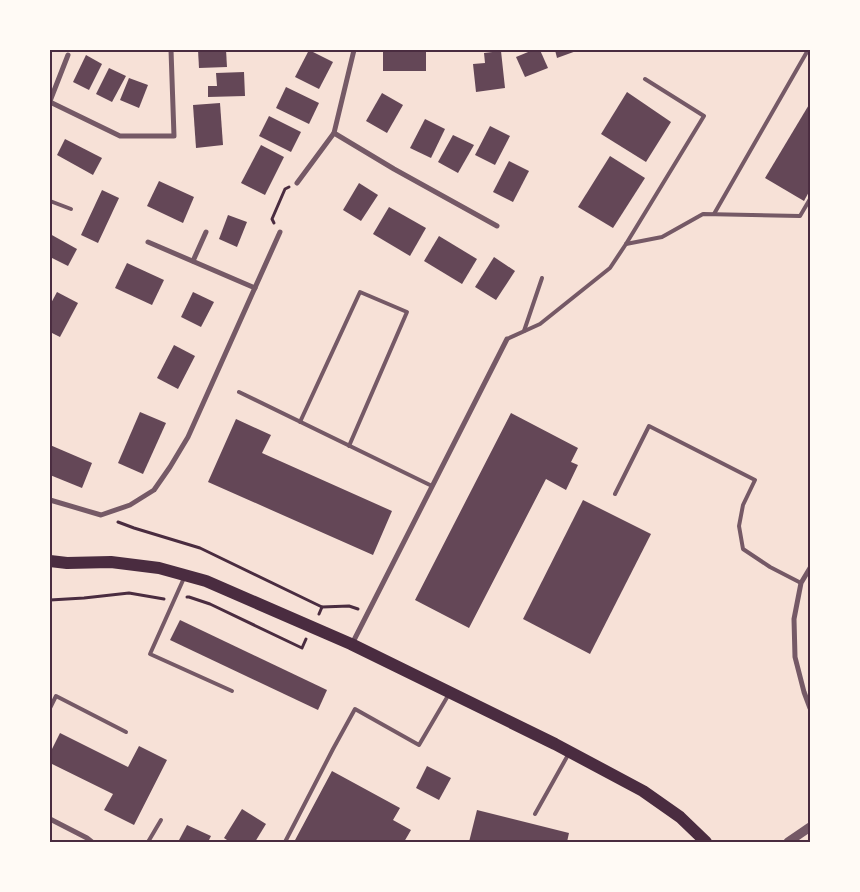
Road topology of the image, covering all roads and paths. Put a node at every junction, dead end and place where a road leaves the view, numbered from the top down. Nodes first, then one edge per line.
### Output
1 (171, 50) edge
2 (354, 50) edge
3 (808, 50) edge
4 (68, 55) dead end
5 (645, 80) dead end
6 (50, 101) edge
7 (334, 133) junction
8 (298, 183) joint
9 (810, 199) edge
10 (50, 201) edge
11 (71, 208) dead end
12 (714, 214) junction
13 (497, 226) dead end
14 (206, 232) dead end
15 (280, 232) joint
16 (148, 242) dead end
17 (626, 244) junction
18 (193, 262) junction
19 (542, 278) dead end
20 (255, 288) junction
21 (524, 332) junction
22 (507, 339) joint
23 (239, 392) dead end
24 (300, 422) junction
25 (349, 446) junction
26 (432, 486) junction
27 (615, 494) dead end
28 (50, 500) edge
29 (101, 515) junction
30 (50, 561) edge
31 (810, 568) edge
32 (186, 575) junction
33 (801, 583) junction
34 (322, 607) junction
35 (368, 612) junction
36 (312, 627) junction
37 (351, 644) junction
38 (232, 691) dead end
39 (450, 692) junction
40 (50, 708) edge
41 (810, 708) edge
42 (126, 732) dead end
43 (570, 752) junction
44 (534, 814) dead end
45 (50, 819) edge
46 (161, 820) dead end
47 (810, 827) edge
48 (92, 842) edge
49 (148, 842) edge
50 (285, 842) edge
51 (706, 842) edge
52 (788, 842) edge

1 - 6 street
2 - 7 street
3 - 12 lane
4 - 6 street
5 - 17 lane
7 - 8 street
7 - 13 street
8 - 15 path
9 - 12 lane
10 - 11 lane
12 - 17 lane
14 - 18 street
15 - 20 street
16 - 18 street
17 - 21 lane
18 - 20 street
19 - 21 lane
20 - 29 street
21 - 22 lane
22 - 26 street
23 - 24 lane
24 - 25 lane
24 - 25 lane
25 - 26 lane
26 - 35 street
27 - 33 lane
28 - 29 street
29 - 34 path
30 - 32 main road
31 - 33 street
32 - 36 main road
32 - 38 lane
33 - 41 street
34 - 35 path
34 - 36 path
35 - 37 street
36 - 37 main road
37 - 39 main road
39 - 43 main road
39 - 50 lane
40 - 42 lane
43 - 44 lane
43 - 51 main road
45 - 48 street
46 - 49 lane
47 - 52 street

